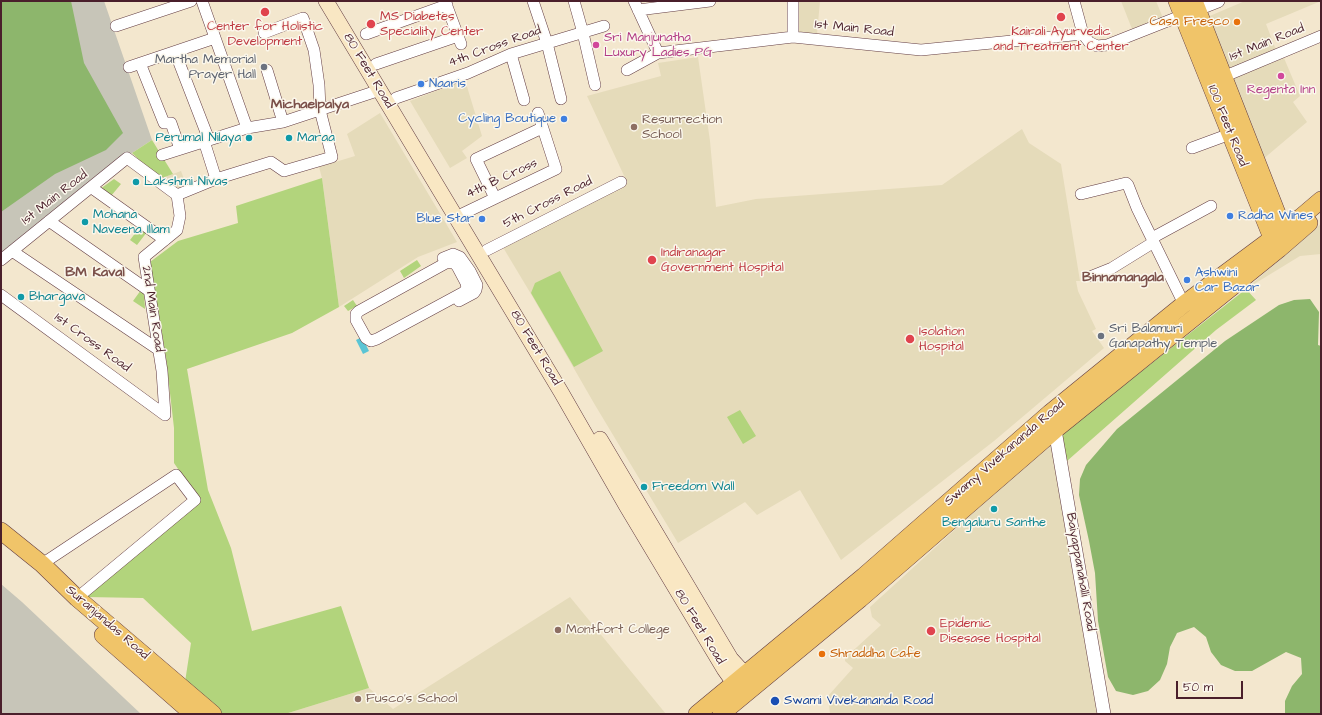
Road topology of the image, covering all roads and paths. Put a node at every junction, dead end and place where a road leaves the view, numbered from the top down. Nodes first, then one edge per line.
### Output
1 (191, 1) edge
2 (202, 1) edge
3 (326, 1) edge
4 (338, 1) edge
5 (533, 1) edge
6 (574, 1) edge
7 (710, 1) edge
8 (793, 1) edge
9 (1074, 1) edge
10 (1218, 1) edge
11 (446, 3) edge
12 (636, 5) edge
13 (1188, 7) edge
14 (116, 26) dead end
15 (604, 26) dead end
16 (583, 33) junction
17 (264, 34) dead end
18 (366, 34) dead end
19 (1083, 34) junction
20 (1321, 36) edge
21 (793, 37) junction
22 (215, 38) junction
23 (547, 43) junction
24 (175, 52) junction
25 (658, 53) junction
26 (511, 54) junction
27 (140, 63) junction
28 (376, 64) junction
29 (129, 67) dead end
30 (267, 70) dead end
31 (627, 70) dead end
32 (1223, 77) junction
33 (595, 85) dead end
34 (380, 90) junction
35 (396, 98) junction
36 (561, 99) dead end
37 (524, 100) dead end
38 (320, 110) junction
39 (538, 113) dead end
40 (283, 122) junction
41 (247, 128) junction
42 (542, 128) junction
43 (1230, 134) junction
44 (206, 141) junction
45 (1192, 148) dead end
46 (180, 149) junction
47 (162, 155) dead end
48 (216, 179) junction
49 (621, 182) dead end
50 (92, 188) junction
51 (1081, 194) dead end
52 (177, 195) junction
53 (495, 198) junction
54 (1321, 200) edge
55 (1212, 206) dead end
56 (1321, 212) edge
57 (461, 215) junction
58 (49, 221) junction
59 (165, 240) junction
60 (1153, 240) junction
61 (1280, 240) junction
62 (12, 250) junction
63 (484, 258) junction
64 (439, 259) dead end
65 (1, 260) edge
66 (465, 272) junction
67 (1092, 276) dead end
68 (148, 290) junction
69 (1, 294) edge
70 (457, 302) dead end
71 (1184, 304) junction
72 (159, 350) junction
73 (165, 415) joint
74 (1055, 430) junction
75 (1, 532) edge
76 (1, 545) edge
77 (42, 564) junction
78 (77, 598) junction
79 (745, 685) junction
80 (193, 714) edge
81 (213, 714) edge
82 (697, 714) edge
83 (722, 714) edge
84 (1104, 714) edge

1 - 14 street
2 - 22 street
3 - 34 main road, 80 Feet Road
4 - 28 main road, 80 Feet Road
5 - 23 street
6 - 16 street
7 - 12 street
8 - 21 street
9 - 19 street
10 - 13 street
11 - 18 street
11 - 28 street
12 - 25 street
13 - 19 street
13 - 32 main road, 100 Feet Road
13 - 43 main road, 100 Feet Road
15 - 16 street, 4th Cross Road
16 - 23 street, 4th Cross Road
16 - 33 street
17 - 38 street
19 - 21 street, 1st Main Road
20 - 32 street, 1st Main Road
21 - 25 street, 1st Main Road
22 - 24 street
22 - 41 street
23 - 26 street, 4th Cross Road
23 - 36 street
24 - 27 street
24 - 44 street
25 - 31 street, 1st Main Road
26 - 35 street, 4th Cross Road
26 - 37 street
27 - 29 street
27 - 46 street
28 - 35 main road, 80 Feet Road
30 - 40 street
32 - 61 main road, 100 Feet Road
34 - 38 street
34 - 57 main road, 80 Feet Road
35 - 57 main road, 80 Feet Road
38 - 40 street
38 - 48 street
39 - 42 street
40 - 41 street
41 - 44 street
42 - 53 street, 4th B Cross
42 - 53 street
43 - 45 street
43 - 61 main road, 100 Feet Road
44 - 46 street
44 - 48 street
46 - 47 street
48 - 52 street
49 - 63 street, 5th Cross Road
50 - 52 street, 1st Main Road
50 - 58 street, 1st Main Road
50 - 59 street
51 - 60 street
52 - 59 street, 2nd Main Road
53 - 57 street, 4th B Cross
54 - 61 main road, Swamy Vivekananda Road
55 - 60 street
56 - 61 main road, Swamy Vivekananda Road
57 - 63 main road, 80 Feet Road
58 - 62 street, 1st Main Road
58 - 68 street
59 - 68 street, 2nd Main Road
60 - 67 street
60 - 71 street
61 - 71 main road, Swamy Vivekananda Road
61 - 74 main road, Swamy Vivekananda Road
62 - 65 street, 1st Main Road
62 - 72 street
63 - 66 street, 5th Cross Road
63 - 79 main road, 80 Feet Road
64 - 66 street
66 - 66 street
66 - 70 street
68 - 72 street, 2nd Main Road
69 - 73 street, 1st Cross Road
71 - 79 main road, Swamy Vivekananda Road
72 - 73 street, 2nd Main Road
74 - 79 main road, Swamy Vivekananda Road
74 - 84 street, Baiyappanahalli Road
75 - 77 main road, Suranjandas Road
76 - 80 main road, Suranjandas Road
77 - 78 main road, Suranjandas Road
77 - 78 street
78 - 81 main road, Suranjandas Road
79 - 82 main road, Swamy Vivekananda Road
79 - 83 main road, Swamy Vivekananda Road

